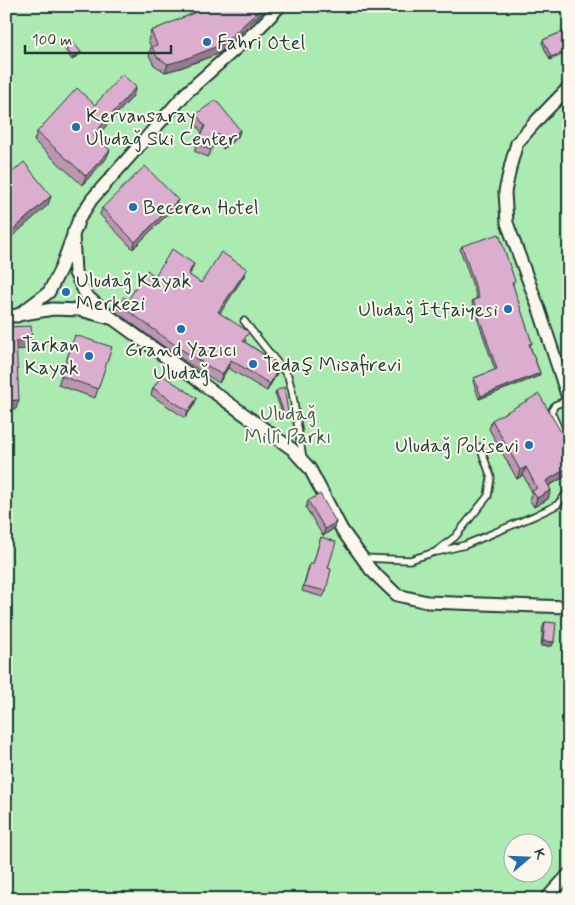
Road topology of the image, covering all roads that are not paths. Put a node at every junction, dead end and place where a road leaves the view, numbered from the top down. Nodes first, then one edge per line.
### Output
1 (280, 6) edge
2 (569, 87) edge
3 (73, 233) junction
4 (12, 317) edge
5 (112, 318) junction
6 (244, 321) dead end
7 (568, 400) edge
8 (565, 442) edge
9 (480, 446) dead end
10 (303, 461) junction
11 (569, 491) edge
12 (435, 552) junction
13 (363, 558) junction
14 (569, 607) edge
15 (569, 874) edge
16 (546, 899) edge

1 - 3 street
2 - 7 street
3 - 4 street
3 - 5 street
4 - 5 street
5 - 10 street
6 - 10 lane
7 - 8 lane
9 - 12 lane
10 - 13 street
11 - 12 lane
12 - 13 lane
13 - 14 street
15 - 16 street

